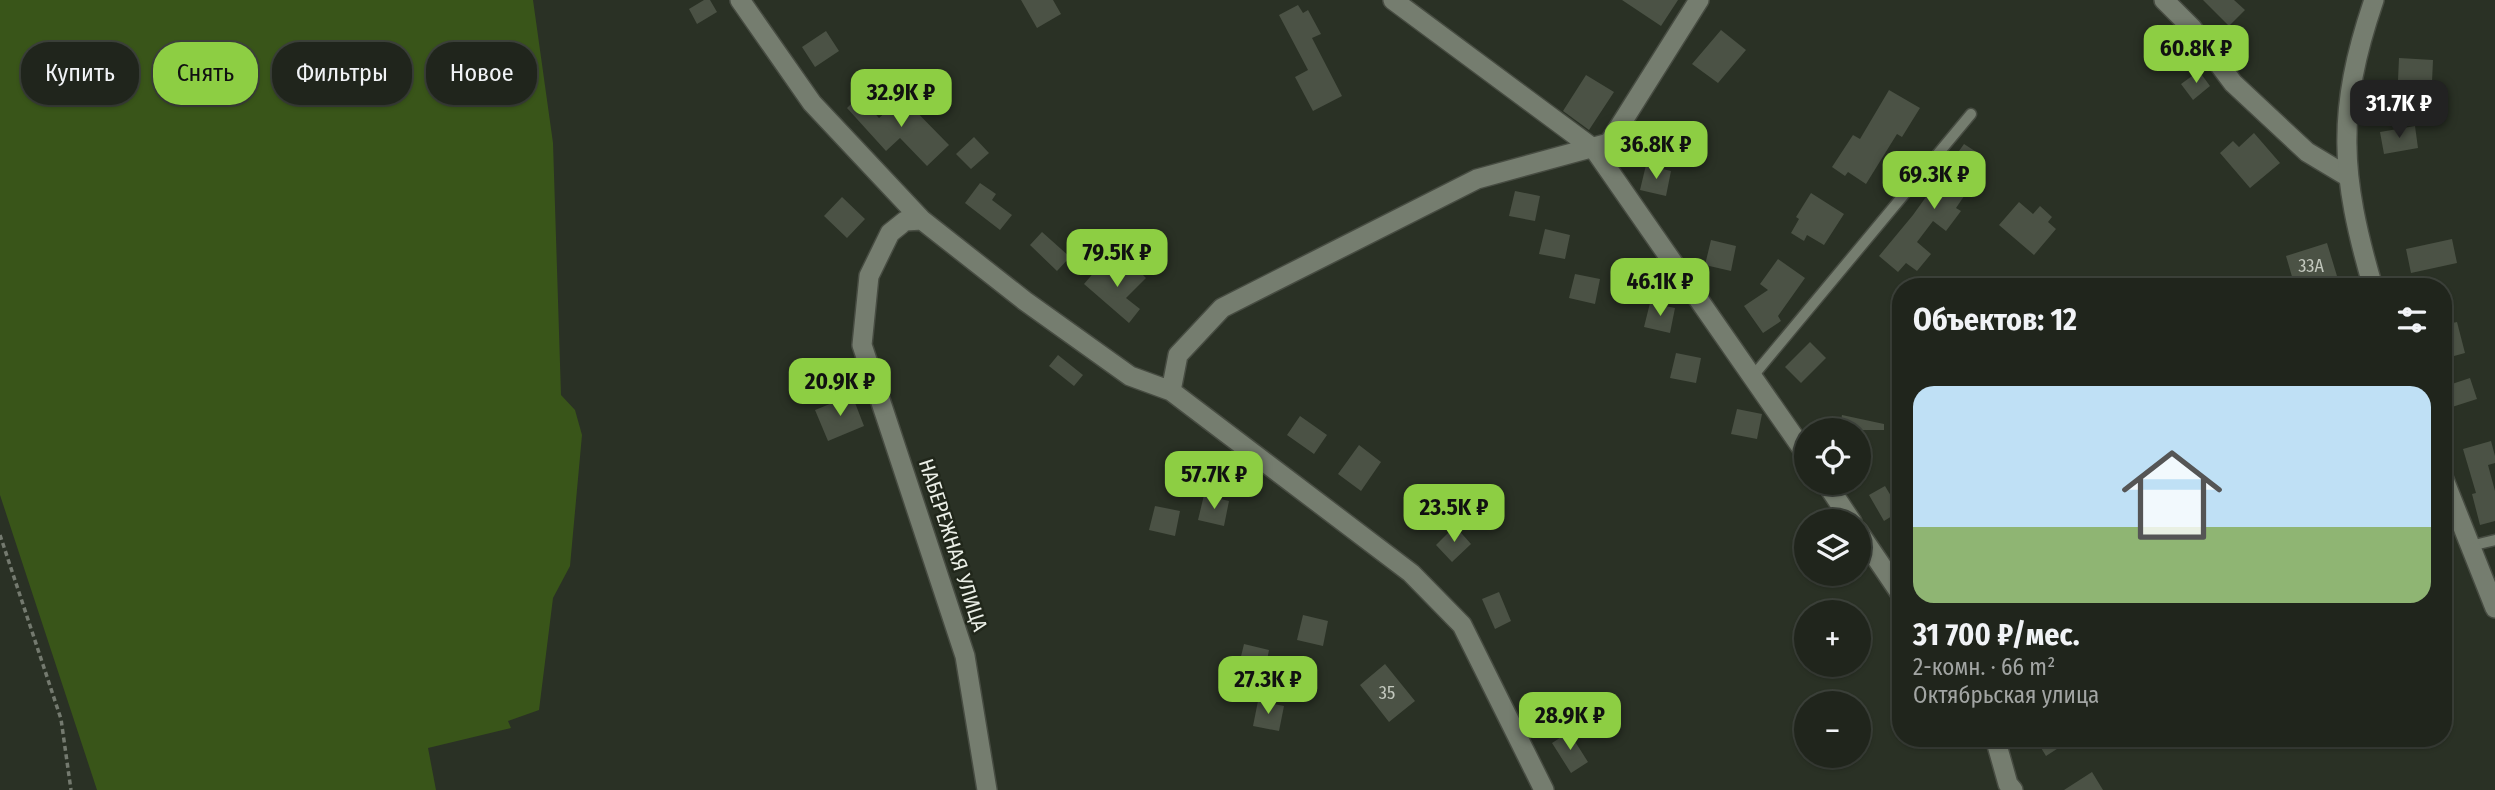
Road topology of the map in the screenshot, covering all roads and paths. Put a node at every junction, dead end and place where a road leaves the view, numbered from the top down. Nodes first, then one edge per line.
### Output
1 (740, 0) edge
2 (1392, 0) edge
3 (1699, 0) edge
4 (2164, 0) edge
5 (2374, 0) edge
6 (1971, 114) dead end
7 (1594, 149) junction
8 (2347, 176) junction
9 (922, 220) junction
10 (2371, 278) edge
11 (1753, 376) junction
12 (1171, 391) junction
13 (1794, 436) edge
14 (2452, 500) edge
15 (0, 535) edge
16 (2495, 540) edge
17 (2470, 546) junction
18 (1871, 550) edge
19 (1892, 581) edge
20 (2495, 608) edge
21 (1998, 747) edge
22 (71, 790) edge
23 (987, 790) edge
24 (1544, 790) edge
25 (2013, 790) edge

1 - 9 street
2 - 7 street
3 - 7 street
4 - 8 street
5 - 8 street
6 - 11 lane
7 - 11 street
7 - 12 street
8 - 10 street
9 - 12 street
9 - 23 street, НАБЕРЕЖНАЯ УЛИЦА
11 - 13 street
12 - 24 street
14 - 17 street
15 - 22 path
16 - 17 lane
17 - 20 street
18 - 19 street
21 - 25 street

